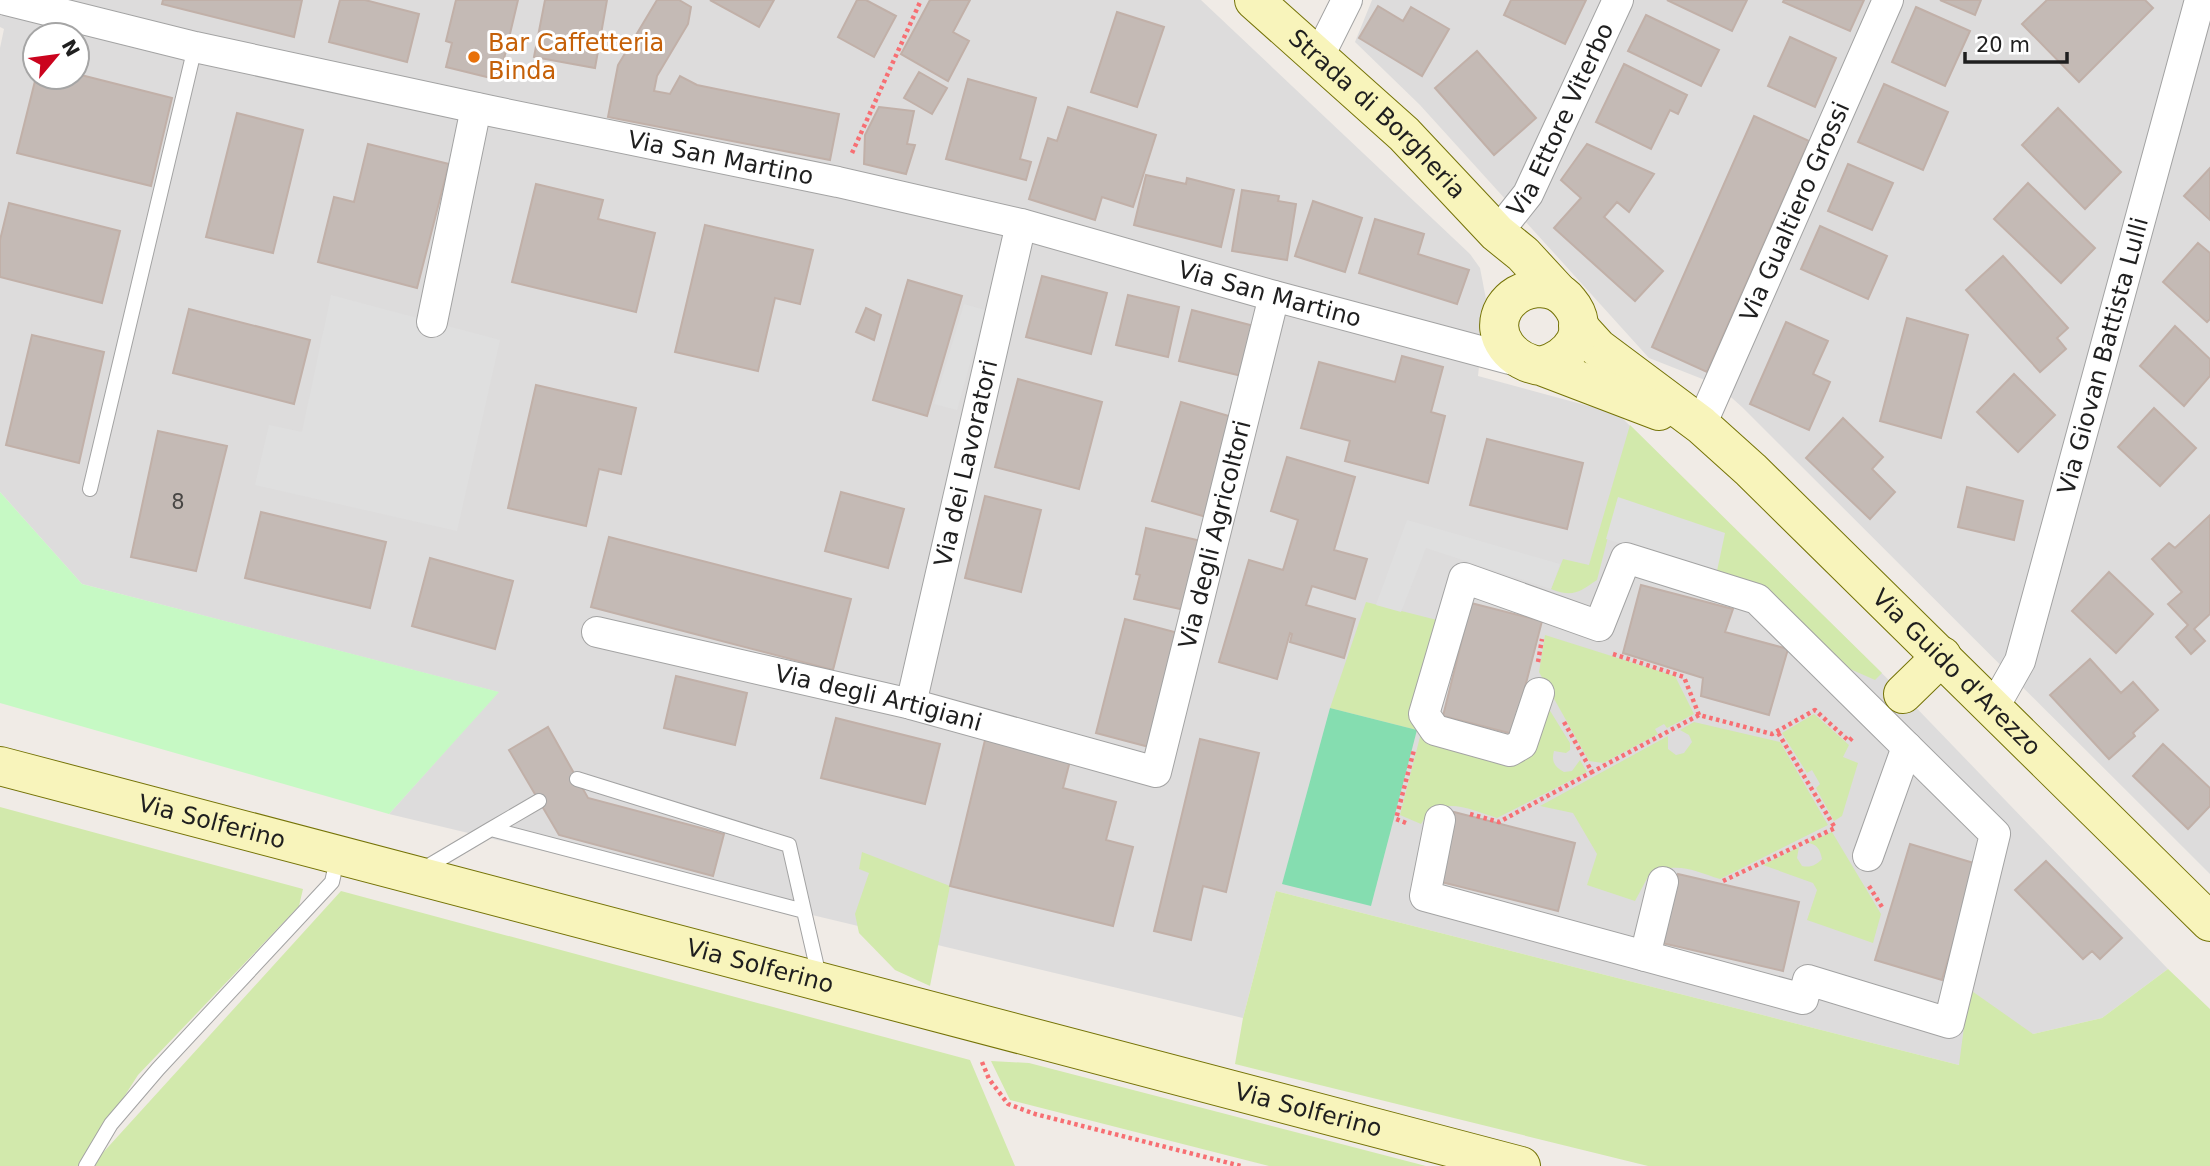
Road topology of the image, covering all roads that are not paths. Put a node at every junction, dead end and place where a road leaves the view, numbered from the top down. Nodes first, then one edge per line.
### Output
1 (6, 0) edge
2 (1254, 0) edge
3 (1347, 0) edge
4 (1618, 0) edge
5 (1888, 0) edge
6 (2200, 0) edge
7 (97, 11) edge
8 (195, 47) junction
9 (1319, 56) junction
10 (476, 108) junction
11 (1021, 224) junction
12 (1497, 233) junction
13 (1559, 293) junction
14 (1274, 296) junction
15 (1502, 314) junction
16 (432, 322) dead end
17 (1578, 326) junction
18 (1429, 337) junction
19 (1531, 364) junction
20 (1701, 425) junction
21 (90, 489) dead end
22 (597, 632) dead end
23 (1942, 656) junction
24 (1545, 690) road end
25 (911, 704) junction
26 (1883, 707) junction
27 (1994, 707) junction
28 (1907, 747) junction
29 (0, 765) edge
30 (1156, 772) joint
31 (577, 779) dead end
32 (540, 801) dead end
33 (1439, 825) road end
34 (491, 829) junction
35 (338, 855) junction
36 (1868, 856) dead end
37 (414, 874) junction
38 (1663, 882) dead end
39 (804, 911) junction
40 (2208, 914) edge
41 (1645, 956) junction
42 (820, 981) junction
43 (86, 1166) edge
44 (1521, 1166) edge

1 - 7 street, Via San Martino
2 - 9 street, Strada di Borgheria
3 - 9 street
4 - 12 street, Via Ettore Viterbo
5 - 20 street, Via Gualtiero Grossi
6 - 27 street, Via Giovan Battista Lulli
7 - 8 street, Via San Martino
8 - 10 street, Via San Martino
8 - 21 lane
9 - 12 street, Strada di Borgheria
10 - 11 street, Via San Martino
10 - 16 street
11 - 14 street, Via San Martino
11 - 25 street, Via dei Lavoratori
12 - 13 street, Strada di Borgheria
12 - 15 street
13 - 15 street
13 - 17 street, Strada di Borgheria
14 - 18 street, Via San Martino
14 - 30 street, Via degli Agricoltori
15 - 18 street, Via San Martino
15 - 19 street
17 - 19 street
17 - 20 street, Strada di Borgheria
18 - 19 street, Via San Martino
19 - 20 street
20 - 23 street, Via Guido d'Arezzo
22 - 25 street, Via degli Artigiani
23 - 26 street
23 - 27 street, Via Guido d'Arezzo
24 - 26 street
25 - 30 street, Via degli Artigiani
26 - 28 street
27 - 40 street, Via Guido d'Arezzo
28 - 36 street
28 - 41 street
29 - 35 street, Via Solferino
31 - 39 lane
32 - 34 lane
33 - 41 street
34 - 37 lane
34 - 39 lane
35 - 37 street, Via Solferino
35 - 43 lane
37 - 42 street, Via Solferino
38 - 41 street
39 - 42 lane
42 - 44 street, Via Solferino

